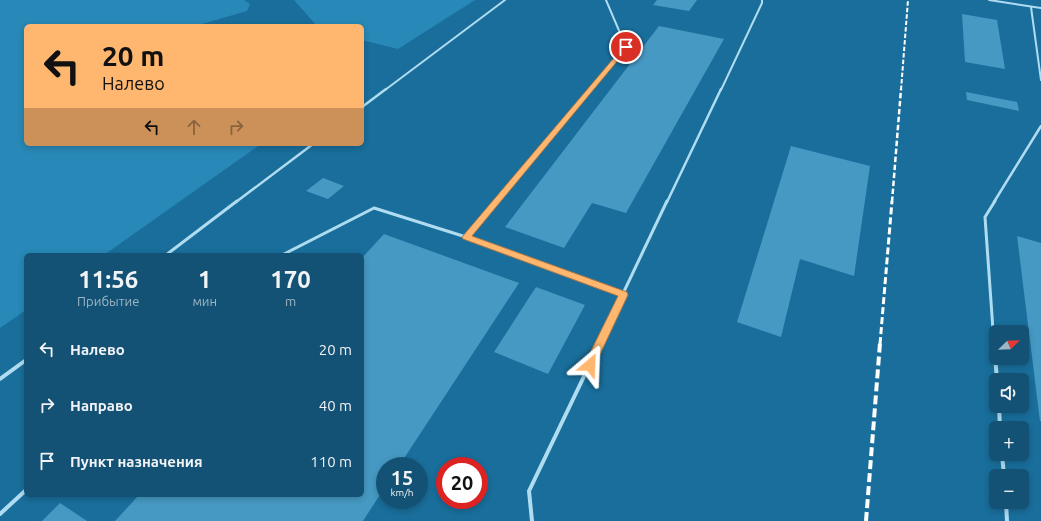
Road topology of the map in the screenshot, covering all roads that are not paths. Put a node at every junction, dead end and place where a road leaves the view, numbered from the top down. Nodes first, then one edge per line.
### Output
1 (505, 0) edge
2 (606, 0) edge
3 (762, 0) edge
4 (988, 0) edge
5 (1031, 7) junction
6 (1041, 8) edge
7 (1041, 80) edge
8 (364, 106) edge
9 (1041, 126) edge
10 (310, 146) edge
11 (466, 237) junction
12 (169, 253) edge
13 (285, 253) edge
14 (623, 295) junction
15 (24, 362) edge
16 (996, 373) edge
17 (0, 380) edge
18 (24, 492) edge
19 (1006, 509) edge
20 (0, 514) edge
21 (532, 521) edge
22 (1007, 521) edge

1 - 8 lane
2 - 11 lane
3 - 14 lane
4 - 5 lane
5 - 6 lane
5 - 7 lane
9 - 16 lane
10 - 12 lane
11 - 13 lane
11 - 14 lane
14 - 21 lane
15 - 17 lane
18 - 20 lane
19 - 22 lane

